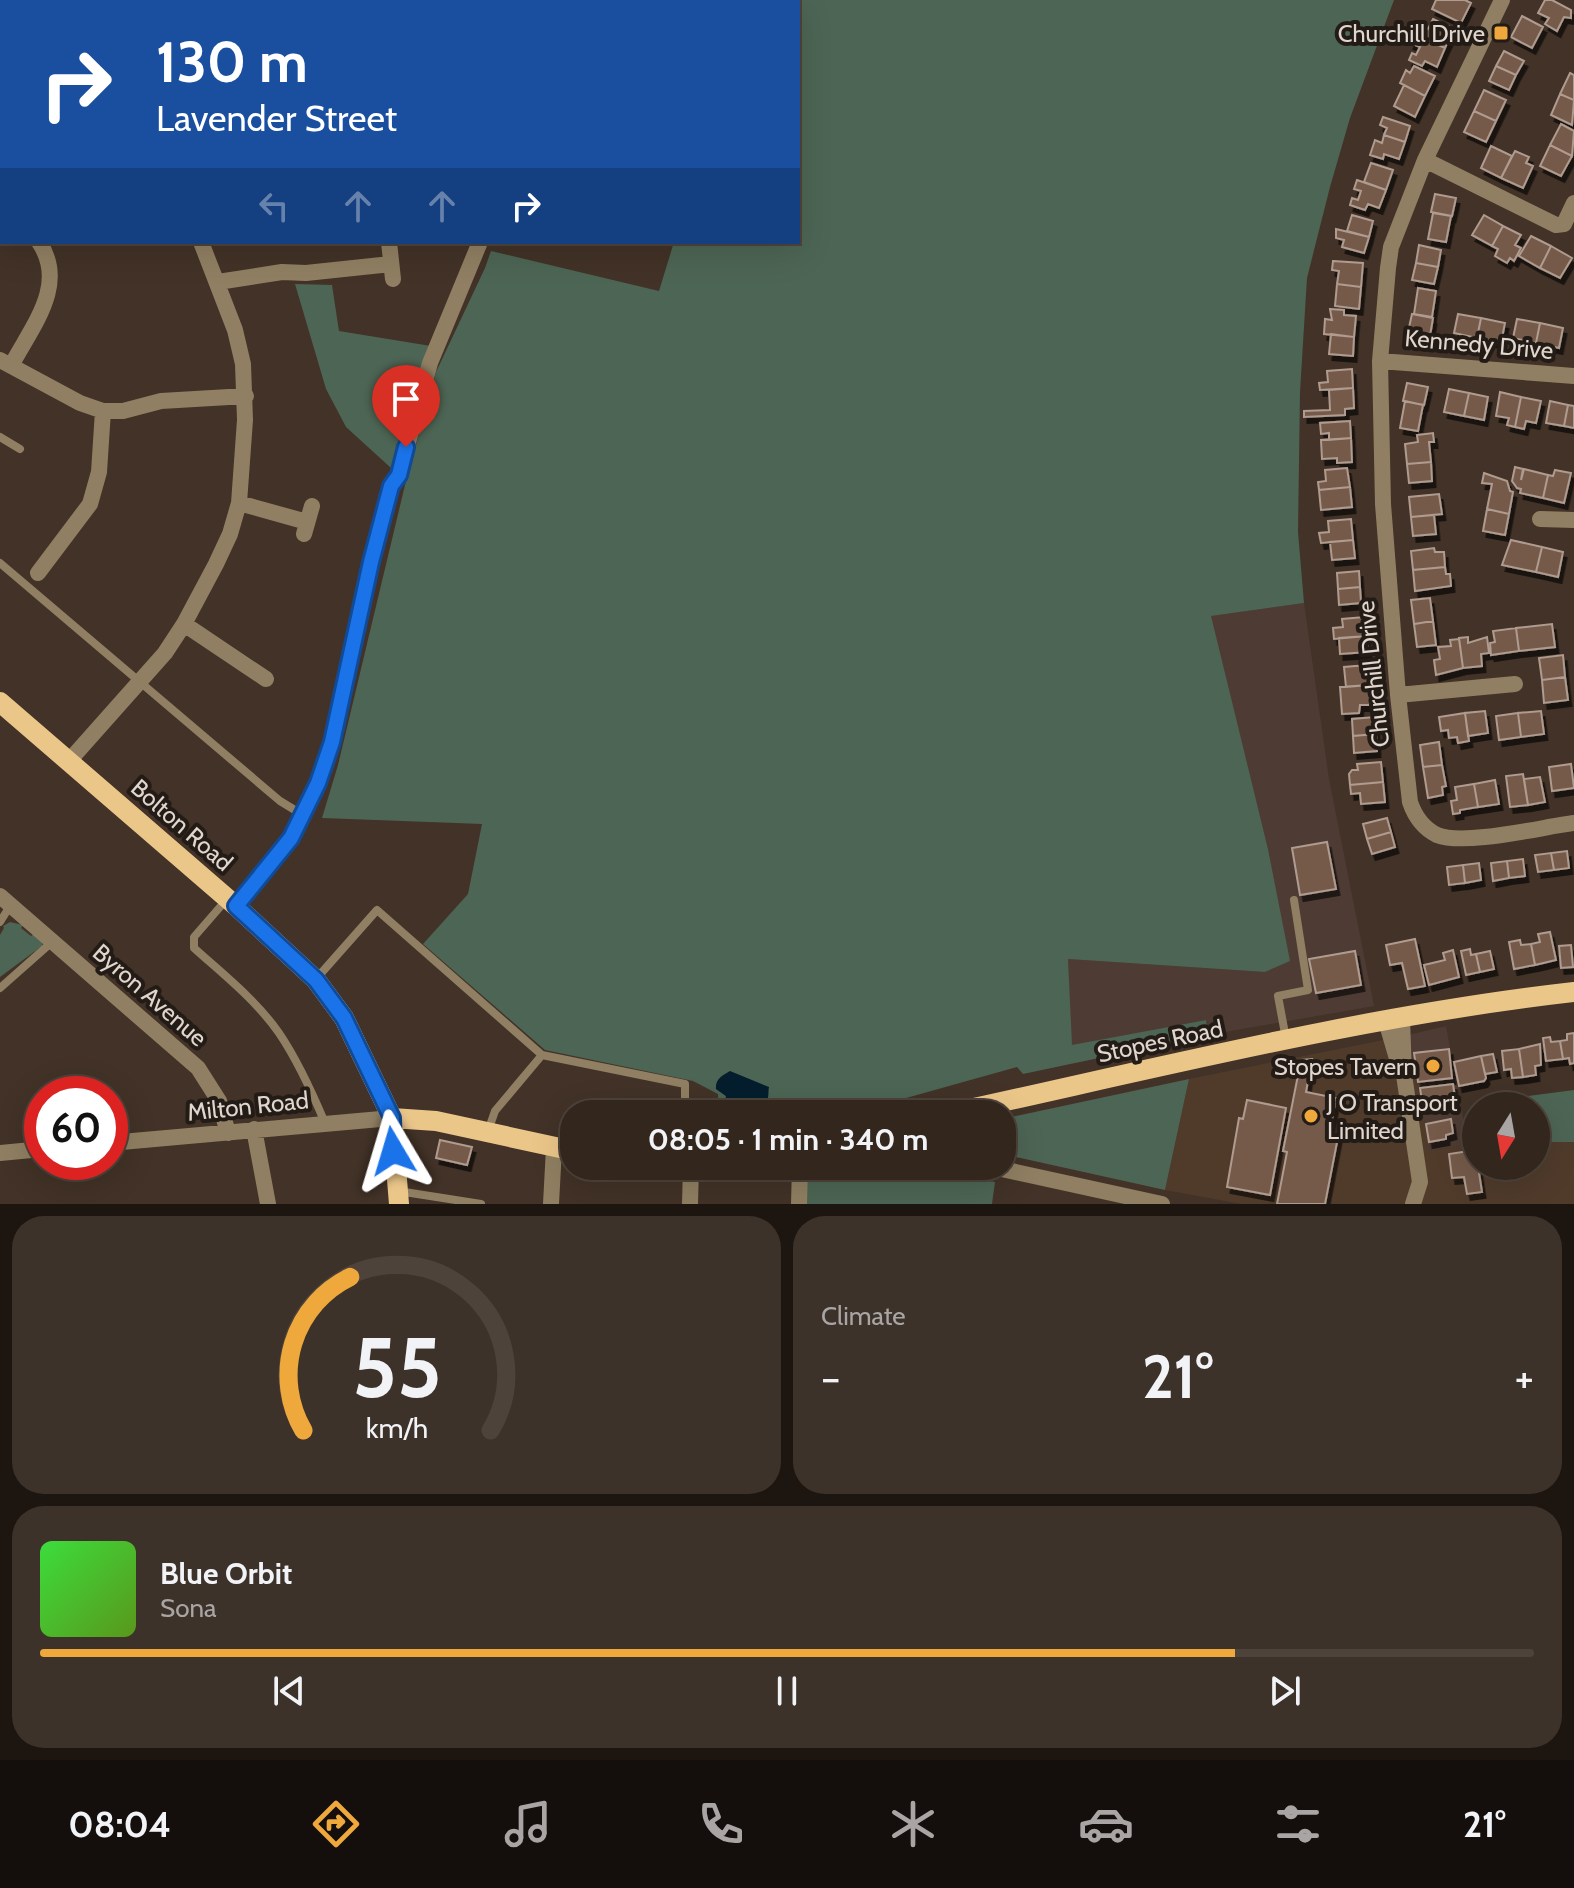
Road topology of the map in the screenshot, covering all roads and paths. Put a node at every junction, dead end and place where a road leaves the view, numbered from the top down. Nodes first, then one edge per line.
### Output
1 (1502, 0) edge
2 (1425, 160) junction
3 (1574, 203) edge
4 (40, 244) edge
5 (202, 244) edge
6 (389, 244) edge
7 (479, 244) edge
8 (218, 282) junction
9 (1380, 361) junction
10 (6, 363) edge
11 (1574, 376) edge
12 (246, 396) junction
13 (103, 411) junction
14 (0, 437) edge
15 (20, 449) dead end
16 (239, 503) junction
17 (1540, 519) dead end
18 (1574, 520) edge
19 (308, 521) dead end
20 (0, 563) edge
21 (47, 568) dead end
22 (184, 624) junction
23 (260, 669) dead end
24 (140, 682) junction
25 (1515, 684) dead end
26 (1398, 695) junction
27 (0, 702) edge
28 (69, 761) junction
29 (303, 815) junction
30 (1574, 823) edge
31 (1294, 900) dead end
32 (5, 901) edge
33 (232, 902) junction
34 (0, 922) edge
35 (53, 941) junction
36 (316, 980) junction
37 (0, 988) edge
38 (1574, 992) edge
39 (1394, 1020) junction
40 (1286, 1040) junction
41 (542, 1055) junction
42 (685, 1100) edge
43 (1011, 1100) edge
44 (392, 1118) junction
45 (325, 1123) junction
46 (254, 1129) junction
47 (228, 1133) junction
48 (488, 1133) junction
49 (128, 1141) edge
50 (560, 1149) edge
51 (24, 1151) edge
52 (0, 1153) edge
53 (560, 1167) edge
54 (1016, 1172) edge
55 (691, 1180) edge
56 (800, 1180) edge
57 (397, 1197) edge
58 (1417, 1203) edge
59 (268, 1204) edge
60 (481, 1204) edge
61 (551, 1204) edge
62 (690, 1204) edge
63 (799, 1204) edge
64 (1162, 1204) edge

1 - 2 street, Churchill Drive
2 - 3 street
2 - 9 street, Churchill Drive
4 - 10 street
5 - 8 street
6 - 8 street
7 - 29 street
8 - 12 street
9 - 11 street, Kennedy Drive
9 - 26 street, Churchill Drive
10 - 13 street
12 - 13 street
12 - 16 street
13 - 21 street
14 - 15 lane
16 - 19 street
16 - 22 street
17 - 18 street
20 - 24 lane
22 - 23 street
22 - 24 street
24 - 28 street
24 - 29 lane
25 - 26 street
26 - 30 street, Churchill Drive
27 - 28 main road, Bolton Road
28 - 33 main road, Bolton Road
29 - 33 street
31 - 40 lane
32 - 34 lane, Byron Avenue
32 - 35 street, Byron Avenue
33 - 36 main road, Bolton Road
33 - 45 lane
35 - 37 lane
35 - 47 street, Byron Avenue
36 - 41 lane
36 - 44 main road, Bolton Road
38 - 39 main road, Stopes Road
39 - 40 main road, Stopes Road
39 - 58 street
40 - 43 main road, Stopes Road
41 - 42 lane
41 - 48 lane
44 - 45 street, Milton Road
44 - 48 main road
44 - 57 main road
45 - 46 street, Milton Road
46 - 47 street, Milton Road
46 - 59 street
47 - 49 street, Milton Road
48 - 50 main road
51 - 52 street
53 - 61 street
54 - 64 street
55 - 62 street
56 - 63 street
57 - 60 lane

